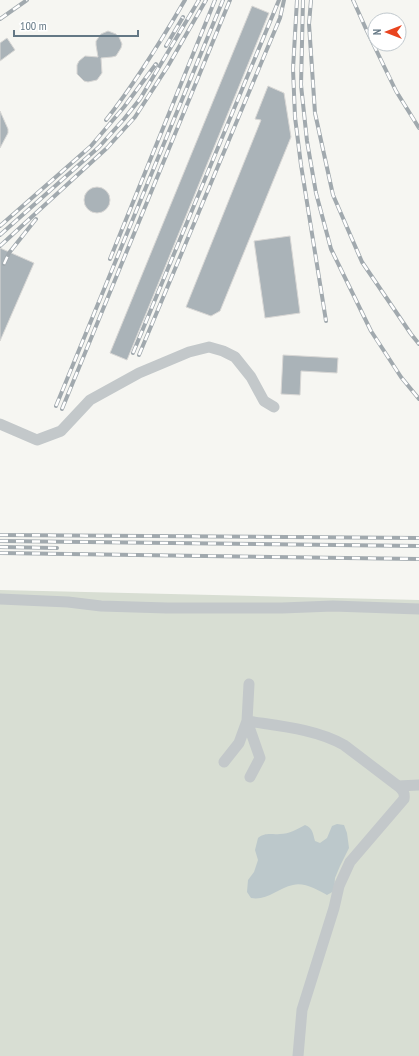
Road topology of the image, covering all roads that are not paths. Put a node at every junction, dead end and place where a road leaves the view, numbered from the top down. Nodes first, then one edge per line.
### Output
1 (274, 407) dead end
2 (0, 424) edge
3 (0, 599) edge
4 (419, 609) edge
5 (249, 684) dead end
6 (247, 721) junction
7 (224, 762) dead end
8 (250, 777) dead end
9 (419, 785) edge
10 (398, 786) junction
11 (298, 1056) edge

1 - 2 street
3 - 4 street
5 - 6 street
6 - 7 street
6 - 8 street
6 - 10 street
9 - 10 street
10 - 11 street

